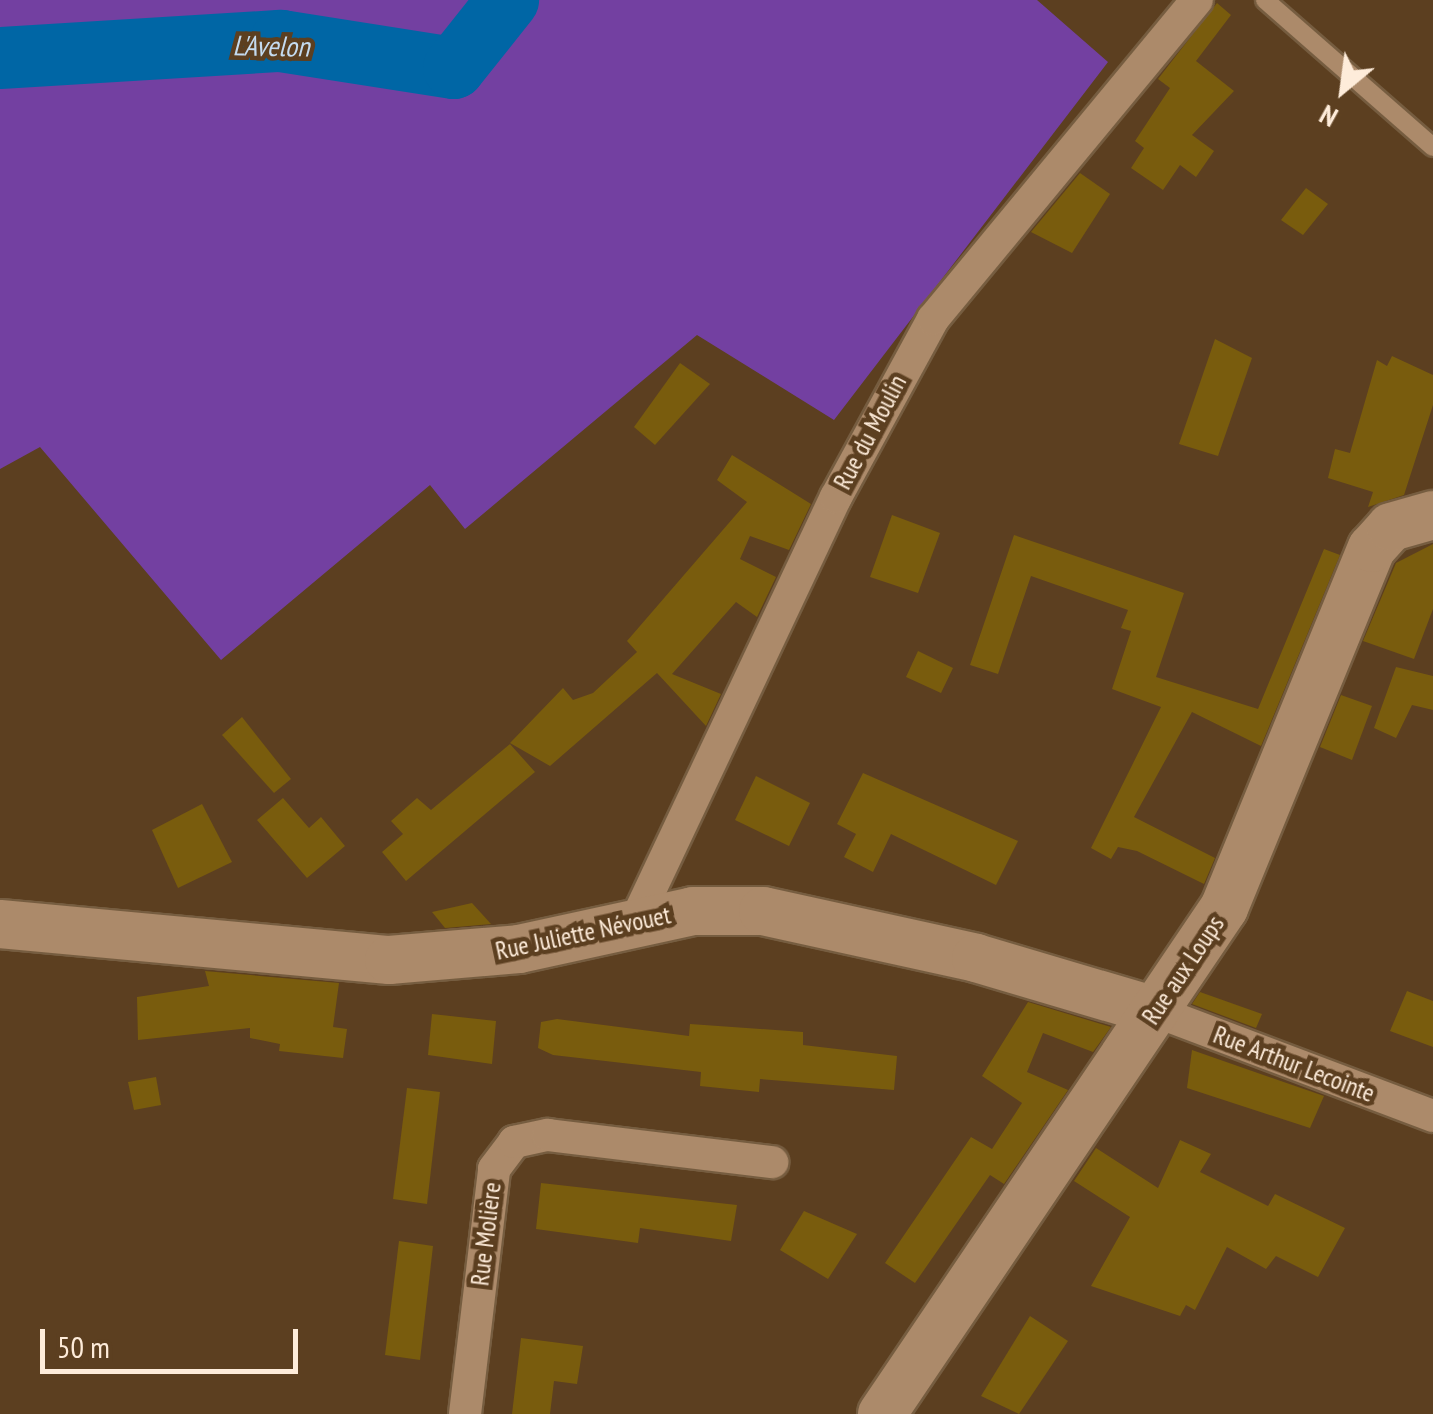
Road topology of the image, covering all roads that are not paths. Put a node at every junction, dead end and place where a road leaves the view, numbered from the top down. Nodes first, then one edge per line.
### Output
1 (1196, 0) edge
2 (1265, 0) edge
3 (1433, 147) edge
4 (1433, 515) edge
5 (635, 922) junction
6 (0, 924) edge
7 (1155, 1011) junction
8 (1433, 1116) edge
9 (772, 1162) dead end
10 (465, 1414) edge
11 (882, 1414) edge

1 - 5 street, Rue du Moulin
2 - 3 lane
4 - 7 street, Rue aux Loups
5 - 6 street, Rue Juliette Névouet
5 - 7 street, Rue Juliette Névouet
7 - 8 street, Rue Arthur Lecointe
7 - 11 street, Rue aux Loups
9 - 10 street, Rue Molière

